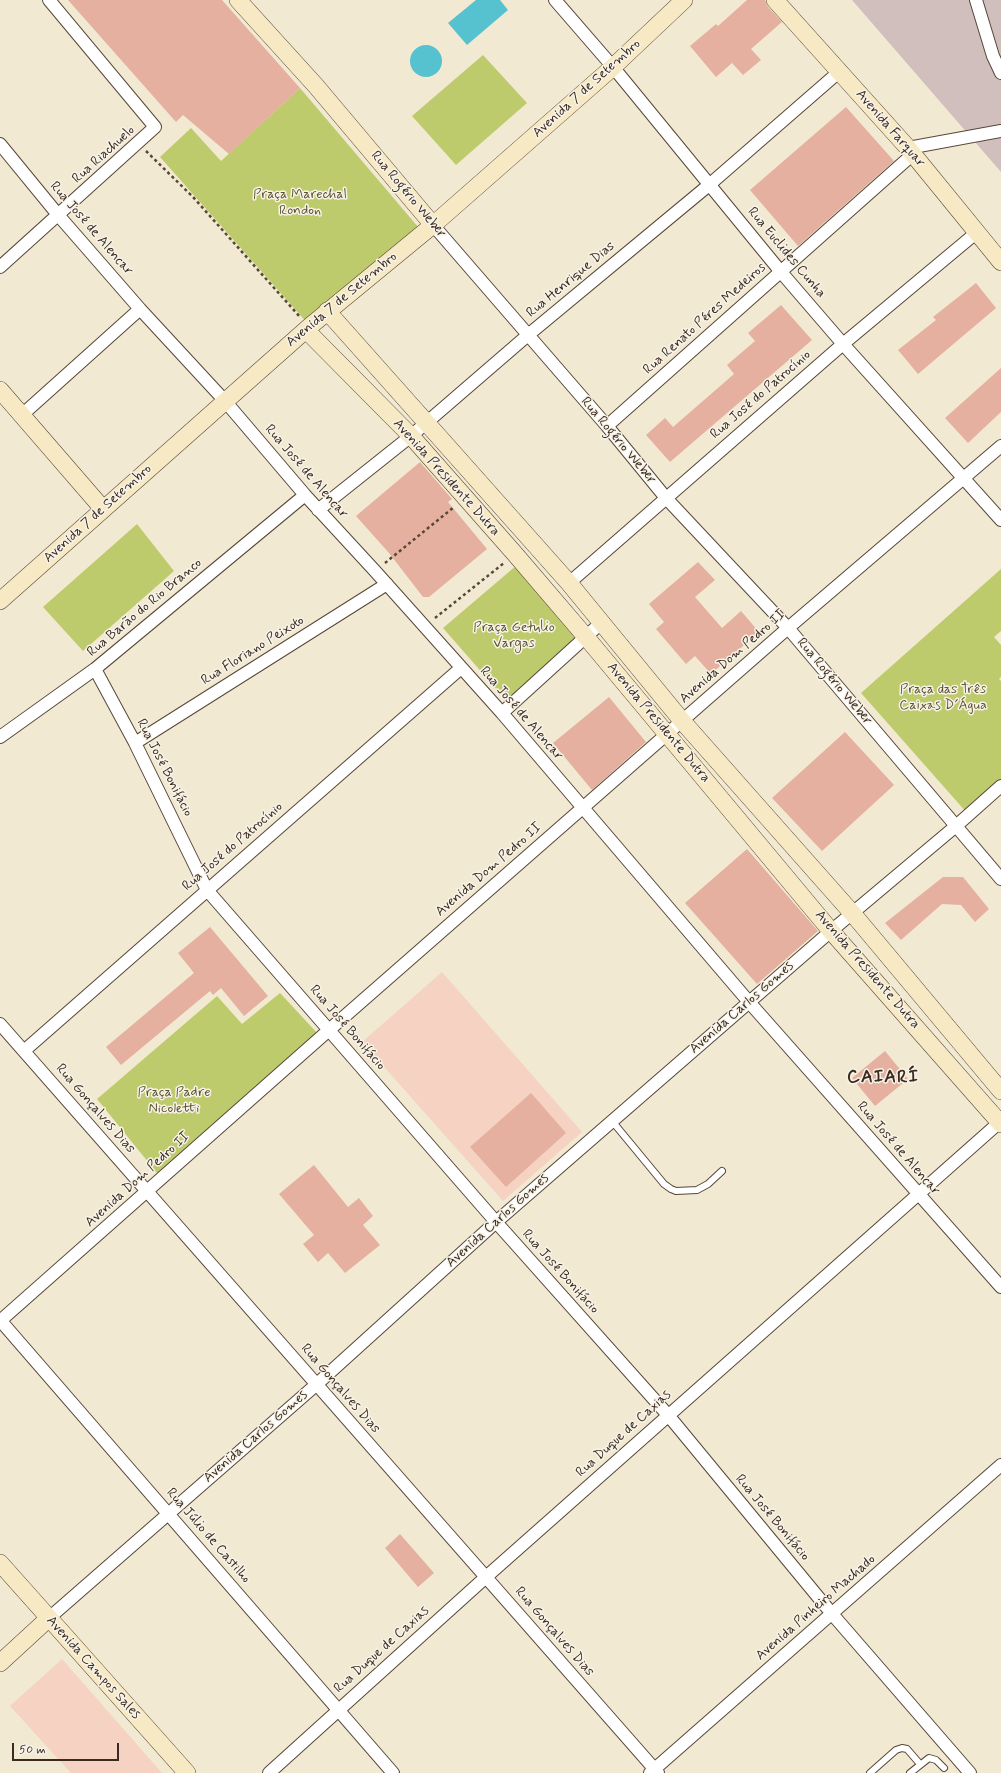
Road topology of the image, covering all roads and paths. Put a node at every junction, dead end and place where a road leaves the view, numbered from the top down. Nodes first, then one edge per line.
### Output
1 (49, 0) edge
2 (238, 0) edge
3 (555, 0) edge
4 (684, 0) edge
5 (776, 0) edge
6 (976, 0) edge
7 (613, 67) junction
8 (840, 71) junction
9 (1001, 73) edge
10 (1001, 131) edge
11 (138, 143) junction
12 (0, 144) edge
13 (910, 152) junction
14 (709, 185) junction
15 (59, 216) junction
16 (433, 225) junction
17 (976, 233) junction
18 (1001, 262) edge
19 (0, 267) edge
20 (781, 272) junction
21 (140, 309) junction
22 (327, 311) junction
23 (307, 329) junction
24 (528, 335) junction
25 (843, 344) junction
26 (0, 390) edge
27 (225, 401) junction
28 (22, 414) junction
29 (425, 424) junction
30 (607, 426) junction
31 (411, 436) junction
32 (1001, 446) edge
33 (965, 478) junction
34 (305, 495) junction
35 (465, 497) junction
36 (666, 498) junction
37 (103, 509) junction
38 (318, 510) junction
39 (1001, 520) edge
40 (515, 554) junction
41 (375, 571) junction
42 (569, 583) junction
43 (387, 584) junction
44 (0, 601) edge
45 (601, 623) junction
46 (424, 627) junction
47 (788, 628) junction
48 (586, 637) junction
49 (461, 668) junction
50 (95, 669) junction
51 (502, 713) junction
52 (683, 722) junction
53 (667, 734) junction
54 (0, 737) edge
55 (135, 743) junction
56 (1001, 786) edge
57 (582, 809) junction
58 (956, 826) junction
59 (1001, 879) edge
60 (207, 890) junction
61 (853, 914) junction
62 (832, 930) junction
63 (748, 1002) junction
64 (0, 1024) edge
65 (329, 1030) junction
66 (25, 1050) junction
67 (1001, 1091) edge
68 (612, 1121) junction
69 (1000, 1122) edge
70 (722, 1171) dead end
71 (146, 1192) junction
72 (918, 1194) junction
73 (496, 1222) junction
74 (1001, 1287) edge
75 (0, 1321) edge
76 (317, 1384) junction
77 (668, 1415) junction
78 (1001, 1465) edge
79 (168, 1513) junction
80 (0, 1563) edge
81 (486, 1577) junction
82 (833, 1615) junction
83 (49, 1618) junction
84 (0, 1663) edge
85 (338, 1710) junction
86 (920, 1764) junction
87 (944, 1768) dead end
88 (654, 1772) edge
89 (187, 1773) edge
90 (269, 1773) edge
91 (393, 1773) edge
92 (870, 1773) edge
93 (910, 1773) edge
94 (970, 1773) edge

1 - 11 street, Rua Riachuelo
2 - 16 street, Rua Rogério Weber
3 - 7 street, Rua Euclides Cunha
4 - 7 street, Avenida 7 de Setembro
5 - 8 street, Avenida Farquar
6 - 9 street
7 - 14 street, Rua Euclides Cunha
7 - 16 street, Avenida 7 de Setembro
8 - 13 street, Avenida Farquar
8 - 14 street, Rua Henrique Dias
10 - 13 street
11 - 15 street, Rua Riachuelo
11 - 23 path
12 - 15 street, Rua José de Alencar
13 - 17 street, Avenida Farquar
13 - 20 street, Rua Renato Péres Medeiros
14 - 20 street, Rua Euclides Cunha
14 - 24 street, Rua Henrique Dias
15 - 19 street, Rua Riachuelo
15 - 21 street, Rua José de Alencar
16 - 22 street, Avenida 7 de Setembro
16 - 24 street, Rua Rogério Weber
17 - 18 street, Avenida Farquar
17 - 25 street, Rua José do Patrocínio
20 - 25 street, Rua Euclides Cunha
20 - 30 street, Rua Renato Péres Medeiros
21 - 27 street, Rua José de Alencar
21 - 28 street
22 - 23 street, Avenida 7 de Setembro
22 - 29 street, Avenida Presidente Dutra
23 - 27 street, Avenida 7 de Setembro
23 - 31 street, Avenida Presidente Dutra
24 - 29 street, Rua Henrique Dias
24 - 30 street, Rua Rogério Weber
25 - 33 street, Rua Euclides Cunha
25 - 36 street, Rua José do Patrocínio
26 - 28 street
27 - 34 street, Rua José de Alencar
27 - 37 street, Avenida 7 de Setembro
28 - 37 street
29 - 31 street, Rua Henrique Dias
29 - 42 street, Avenida Presidente Dutra
30 - 36 street, Rua Rogério Weber
31 - 35 street, Avenida Presidente Dutra
31 - 38 street, Rua Henrique Dias
32 - 33 street, Avenida Dom Pedro II
33 - 39 street, Rua Euclides Cunha
33 - 47 street, Avenida Dom Pedro II
34 - 38 street, Rua José de Alencar
34 - 50 street, Rua Barão do Rio Branco
35 - 40 street, Avenida Presidente Dutra
35 - 41 path
36 - 42 street, Rua José do Patrocínio
36 - 47 street, Rua Rogério Weber
37 - 44 street, Avenida 7 de Setembro
38 - 41 street, Rua José de Alencar
40 - 46 path
40 - 48 street, Avenida Presidente Dutra
41 - 43 street, Rua José de Alencar
42 - 45 street, Avenida Presidente Dutra
43 - 46 street, Rua José de Alencar
43 - 55 street, Rua Floriano Peixoto
45 - 48 street
45 - 52 street, Avenida Presidente Dutra
46 - 49 street, Rua José de Alencar
47 - 52 street, Avenida Dom Pedro II
47 - 58 street, Rua Rogério Weber
48 - 51 street
48 - 53 street, Avenida Presidente Dutra
49 - 51 street, Rua José de Alencar
49 - 60 street, Rua José do Patrocínio
50 - 54 street, Rua Barão do Rio Branco
50 - 55 street, Rua José Bonifácio
51 - 57 street, Rua José de Alencar
52 - 53 street, Avenida Dom Pedro II
52 - 61 street, Avenida Presidente Dutra
53 - 57 street, Avenida Dom Pedro II
53 - 62 street, Avenida Presidente Dutra
55 - 60 street, Rua José Bonifácio
56 - 58 street, Avenida Carlos Gomes
57 - 63 street, Rua José de Alencar
57 - 65 street, Avenida Dom Pedro II
58 - 59 street, Rua Rogério Weber
58 - 61 street, Avenida Carlos Gomes
60 - 65 street, Rua José Bonifácio
60 - 66 street, Rua José do Patrocínio
61 - 62 street, Avenida Carlos Gomes
61 - 67 street, Avenida Presidente Dutra
62 - 63 street, Avenida Carlos Gomes
62 - 69 street, Avenida Presidente Dutra
63 - 68 street, Avenida Carlos Gomes
63 - 72 street, Rua José de Alencar
64 - 66 street, Rua Gonçalves Dias
65 - 71 street, Avenida Dom Pedro II
65 - 73 street, Rua José Bonifácio
66 - 71 street, Rua Gonçalves Dias
68 - 70 lane
68 - 73 street, Avenida Carlos Gomes
69 - 72 street, Rua Duque de Caxias
71 - 75 street, Avenida Dom Pedro II
71 - 76 street, Rua Gonçalves Dias
72 - 74 street, Rua José de Alencar
72 - 77 street, Rua Duque de Caxias
73 - 76 street, Avenida Carlos Gomes
73 - 77 street, Rua José Bonifácio
75 - 79 street, Rua Júlio de Castilho
76 - 79 street, Avenida Carlos Gomes
76 - 81 street, Rua Gonçalves Dias
77 - 81 street, Rua Duque de Caxias
77 - 82 street, Rua José Bonifácio
78 - 82 street, Avenida Pinheiro Machado
79 - 83 street, Avenida Carlos Gomes
79 - 85 street, Rua Júlio de Castilho
80 - 83 street, Avenida Campos Sales
81 - 85 street, Rua Duque de Caxias
81 - 88 street, Rua Gonçalves Dias
82 - 88 street, Avenida Pinheiro Machado
82 - 94 street, Rua José Bonifácio
83 - 84 street, Avenida Carlos Gomes
83 - 89 street, Avenida Campos Sales
85 - 90 street, Rua Duque de Caxias
85 - 91 street, Rua Júlio de Castilho
86 - 87 lane
86 - 92 lane
86 - 93 lane

